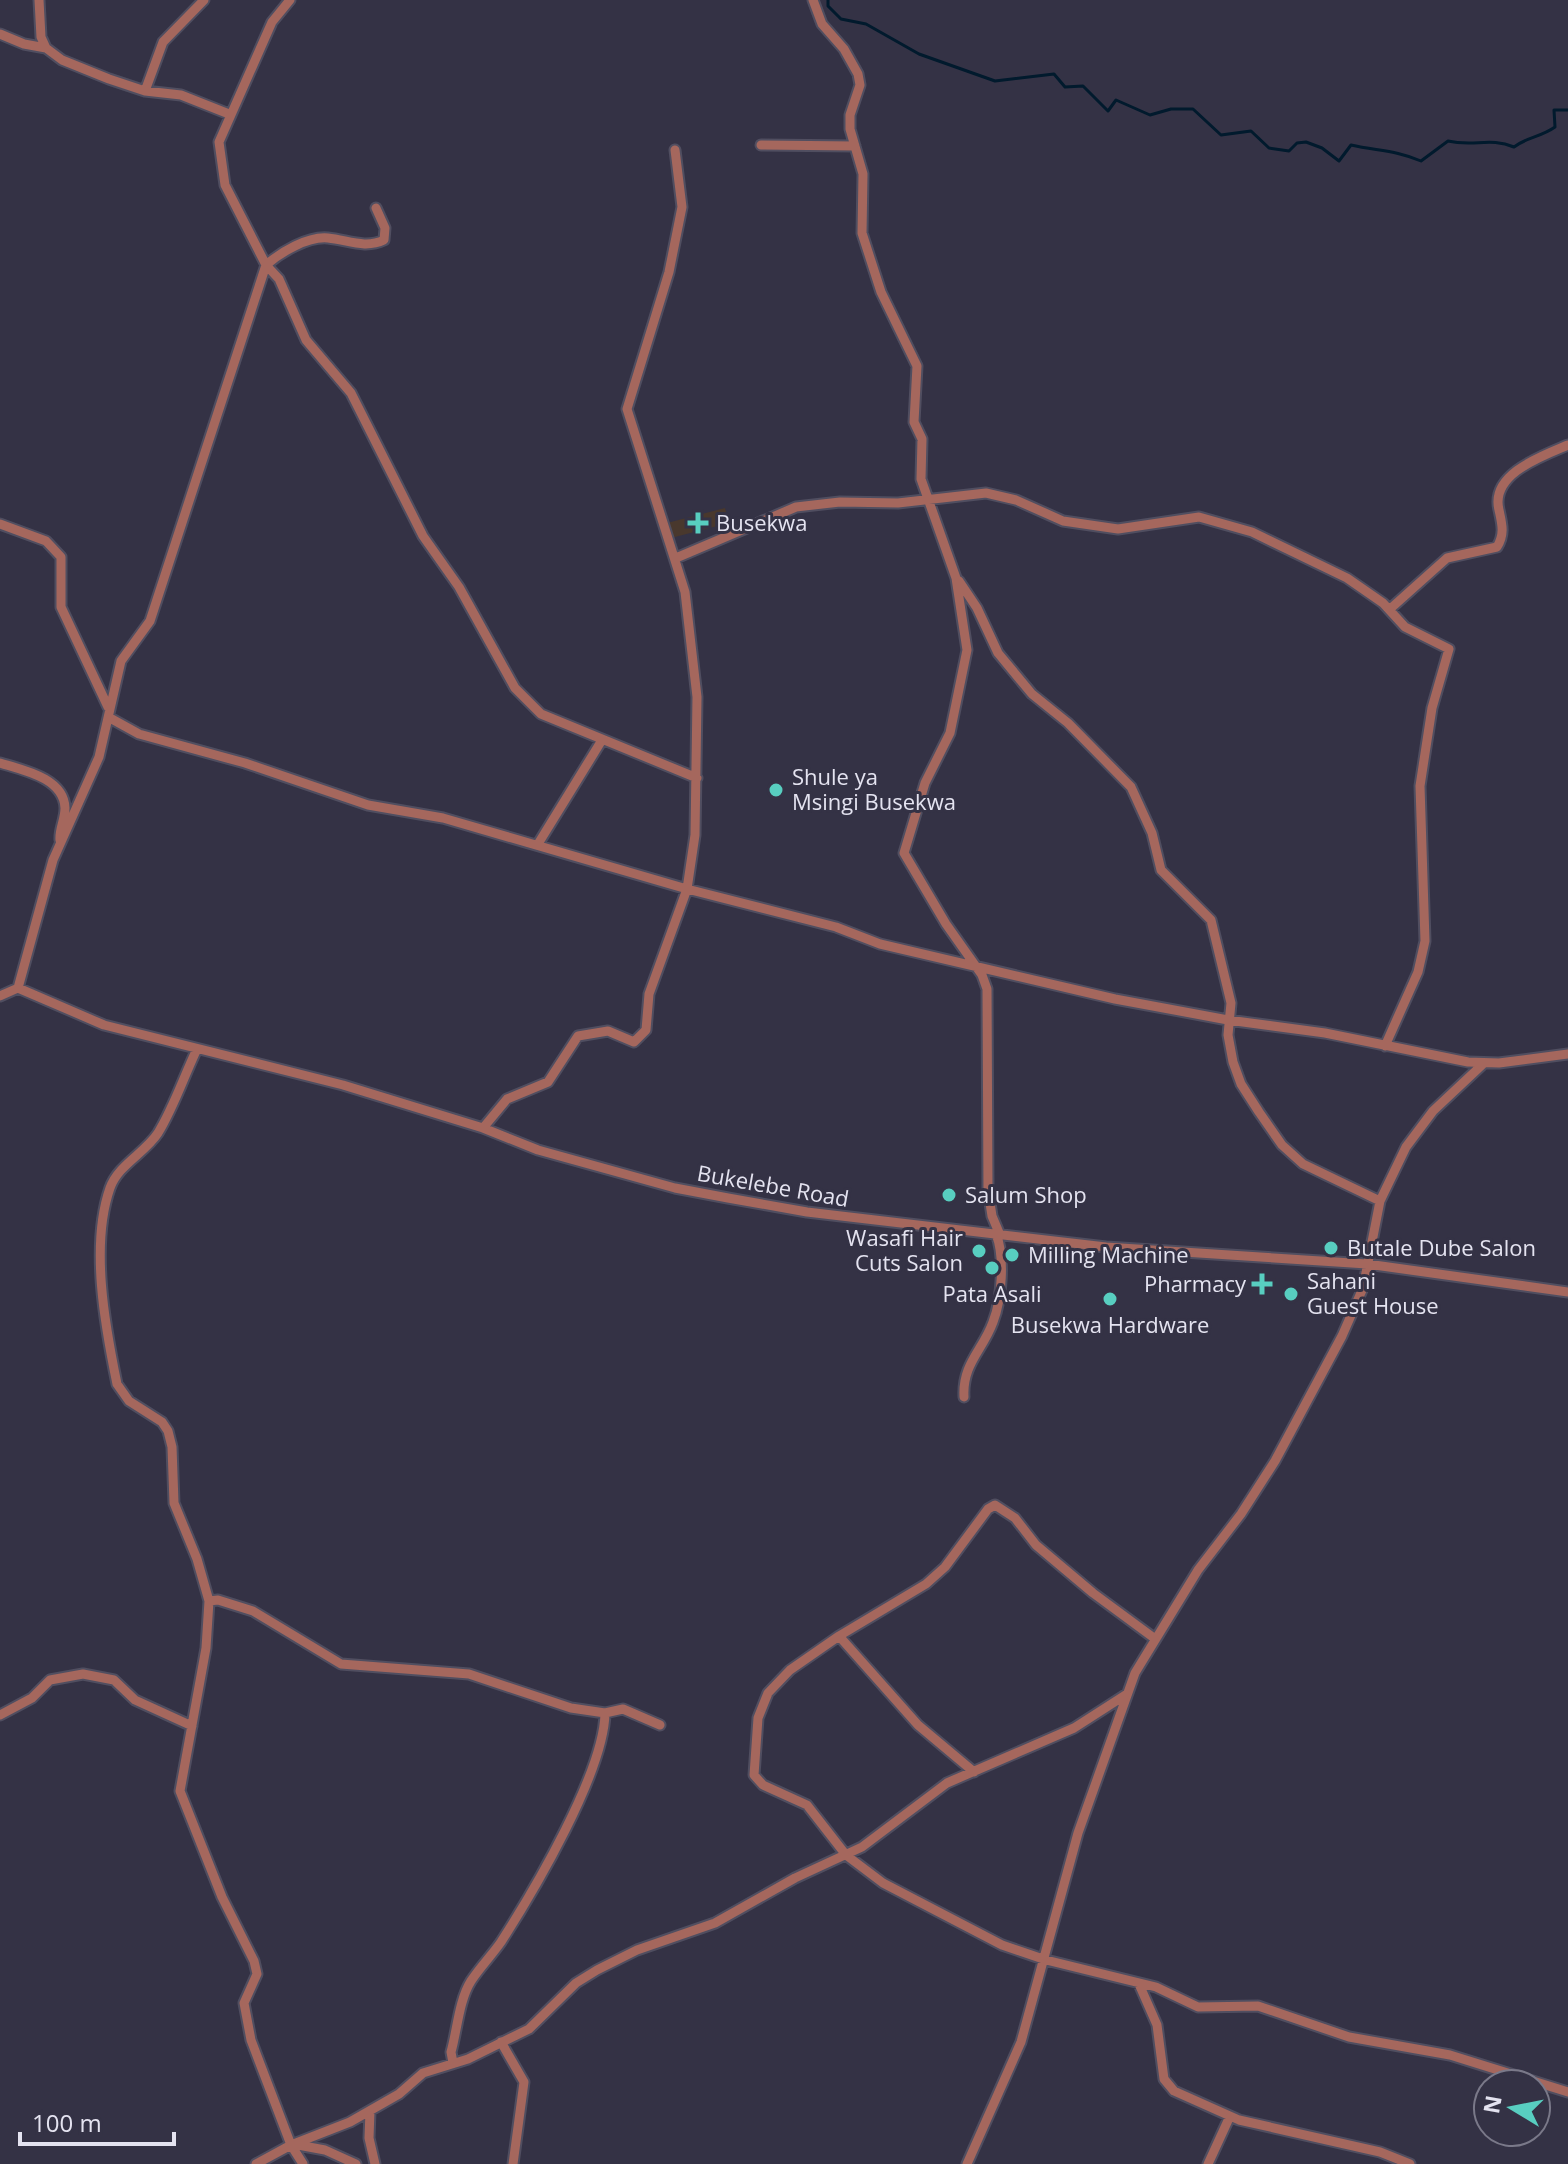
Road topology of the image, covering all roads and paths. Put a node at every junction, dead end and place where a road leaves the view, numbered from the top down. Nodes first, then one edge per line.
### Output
1 (39, 0) edge
2 (204, 0) edge
3 (290, 0) edge
4 (813, 0) edge
5 (0, 34) edge
6 (46, 48) junction
7 (145, 91) junction
8 (229, 114) junction
9 (761, 145) dead end
10 (855, 146) junction
11 (675, 150) dead end
12 (376, 208) dead end
13 (266, 265) junction
14 (1568, 445) edge
15 (926, 498) junction
16 (0, 524) edge
17 (676, 558) junction
18 (956, 578) junction
19 (1390, 609) junction
20 (110, 714) junction
21 (602, 740) junction
22 (0, 763) edge
23 (697, 778) junction
24 (60, 844) junction
25 (538, 844) junction
26 (687, 889) junction
27 (975, 964) junction
28 (18, 988) junction
29 (0, 996) edge
30 (1228, 1020) junction
31 (1385, 1046) junction
32 (197, 1049) junction
33 (1568, 1054) edge
34 (1483, 1064) junction
35 (483, 1128) junction
36 (1380, 1201) junction
37 (998, 1234) junction
38 (1367, 1264) junction
39 (1568, 1292) edge
40 (964, 1397) dead end
41 (209, 1601) junction
42 (839, 1636) junction
43 (1154, 1638) junction
44 (1127, 1694) junction
45 (605, 1713) junction
46 (0, 1715) edge
47 (660, 1725) dead end
48 (192, 1726) junction
49 (974, 1772) junction
50 (846, 1855) junction
51 (1046, 1960) junction
52 (1139, 1984) junction
53 (501, 2042) junction
54 (453, 2063) junction
55 (1568, 2092) edge
56 (370, 2111) junction
57 (1230, 2116) junction
58 (293, 2144) junction
59 (256, 2164) edge
60 (303, 2164) edge
61 (356, 2164) edge
62 (375, 2164) edge
63 (513, 2164) edge
64 (967, 2164) edge
65 (1208, 2164) edge
66 (1410, 2164) edge

1 - 6 street
2 - 7 street
3 - 8 street
4 - 10 street
5 - 6 street
6 - 7 street
7 - 8 street
8 - 13 street
9 - 10 street
10 - 15 street
11 - 17 street
12 - 13 street
13 - 20 street
13 - 21 street
14 - 19 street
15 - 17 street
15 - 18 street
15 - 19 street
16 - 20 street
17 - 23 street
18 - 27 street
18 - 30 street
19 - 31 street
20 - 24 street
20 - 25 street
21 - 23 street
21 - 25 street
22 - 24 street
23 - 26 street
24 - 28 street
25 - 26 street
26 - 27 street
26 - 35 street
27 - 30 street
27 - 37 street
28 - 29 street
28 - 32 street, Bukelebe Road
30 - 31 street
30 - 36 street
31 - 34 street
32 - 35 street, Bukelebe Road
32 - 41 street
33 - 34 street
34 - 36 street
35 - 37 street, Bukelebe Road
36 - 38 street
37 - 38 street, Bukelebe Road
37 - 40 street
38 - 39 street, Bukelebe Road
38 - 43 street
41 - 45 street
41 - 48 street
42 - 43 street
42 - 49 street
42 - 50 street
43 - 44 street
44 - 49 street
44 - 51 street
45 - 47 street
45 - 54 street
46 - 48 street
48 - 58 street
49 - 50 street
50 - 51 street
50 - 53 street
51 - 52 street
51 - 64 street
52 - 55 street
52 - 57 street
53 - 54 street
53 - 63 street
54 - 56 street
56 - 58 street
56 - 62 street
57 - 65 street
57 - 66 street
58 - 59 street
58 - 60 street
58 - 61 street

